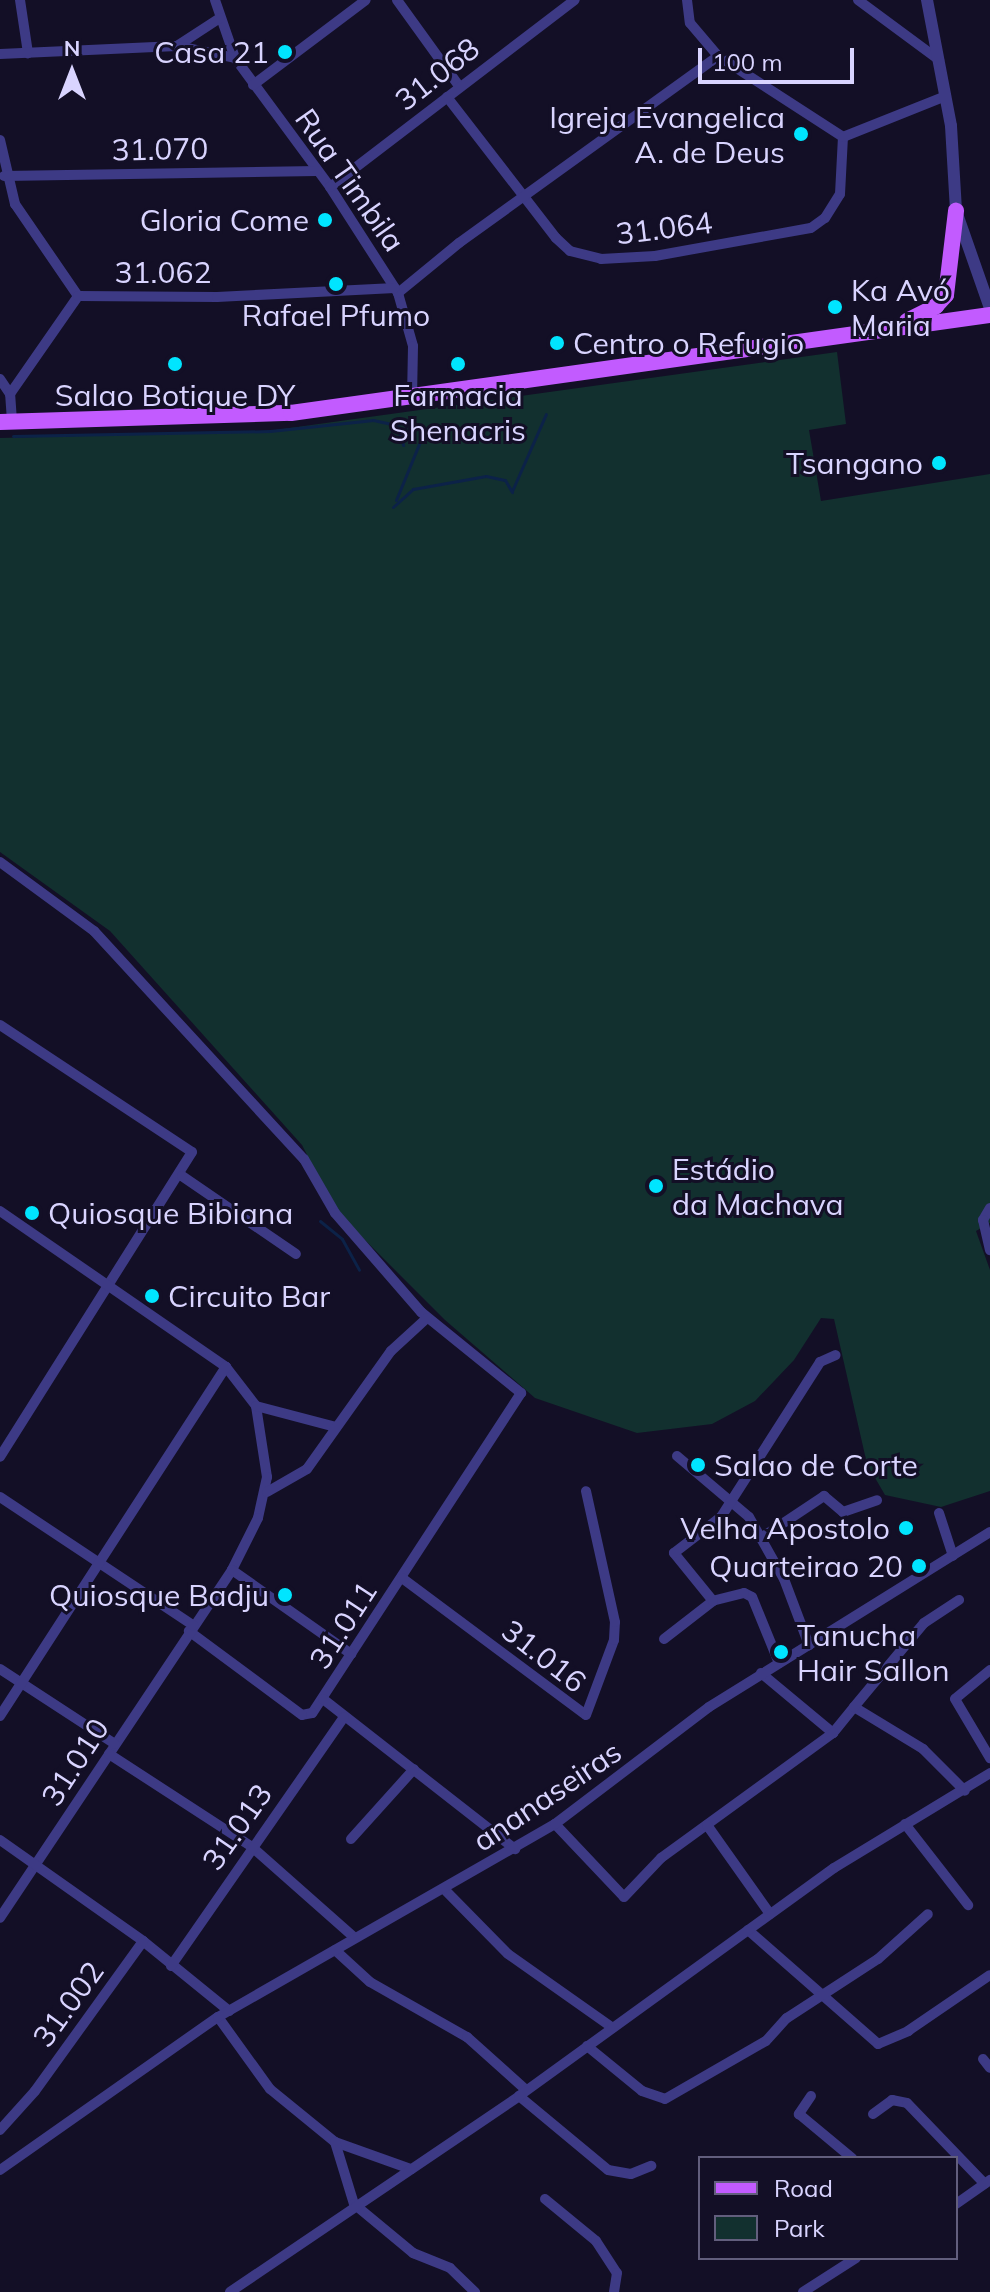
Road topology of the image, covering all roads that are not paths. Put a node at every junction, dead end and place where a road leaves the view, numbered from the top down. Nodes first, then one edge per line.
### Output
1 (20, 0) edge
2 (215, 0) edge
3 (366, 0) edge
4 (397, 0) edge
5 (575, 0) edge
6 (687, 0) edge
7 (858, 0) edge
8 (927, 0) edge
9 (220, 18) junction
10 (177, 46) junction
11 (28, 53) junction
12 (0, 54) edge
13 (718, 56) junction
14 (235, 58) junction
15 (939, 60) junction
16 (253, 85) junction
17 (459, 86) junction
18 (946, 96) junction
19 (447, 97) junction
20 (843, 137) junction
21 (0, 140) edge
22 (317, 171) junction
23 (4, 176) junction
24 (330, 187) junction
25 (524, 197) junction
26 (956, 211) junction
27 (396, 291) junction
28 (78, 296) junction
29 (990, 308) edge
30 (990, 315) edge
31 (891, 328) junction
32 (0, 379) edge
33 (10, 394) junction
34 (412, 398) junction
35 (6, 422) edge
36 (0, 862) edge
37 (0, 1025) edge
38 (182, 1176) junction
39 (989, 1208) edge
40 (0, 1211) edge
41 (990, 1250) edge
42 (296, 1254) dead end
43 (110, 1285) junction
44 (427, 1318) junction
45 (836, 1355) dead end
46 (226, 1367) junction
47 (256, 1406) junction
48 (336, 1427) junction
49 (677, 1456) dead end
50 (0, 1457) edge
51 (586, 1491) dead end
52 (267, 1492) junction
53 (0, 1497) edge
54 (735, 1500) junction
55 (877, 1500) dead end
56 (939, 1513) dead end
57 (990, 1532) edge
58 (761, 1538) junction
59 (953, 1556) junction
60 (102, 1563) junction
61 (232, 1570) junction
62 (402, 1578) junction
63 (959, 1600) dead end
64 (713, 1601) junction
65 (191, 1628) junction
66 (664, 1639) dead end
67 (809, 1645) junction
68 (351, 1654) junction
69 (779, 1663) junction
70 (0, 1669) edge
71 (990, 1670) edge
72 (761, 1673) junction
73 (21, 1684) junction
74 (323, 1699) junction
75 (854, 1707) junction
76 (0, 1716) edge
77 (344, 1717) junction
78 (833, 1733) junction
79 (112, 1749) junction
80 (990, 1758) edge
81 (414, 1769) junction
82 (990, 1773) edge
83 (965, 1791) junction
84 (555, 1824) junction
85 (905, 1824) junction
86 (707, 1825) junction
87 (351, 1839) dead end
88 (0, 1840) edge
89 (252, 1847) junction
90 (515, 1849) junction
91 (36, 1865) junction
92 (446, 1891) junction
93 (968, 1905) dead end
94 (770, 1914) junction
95 (928, 1914) dead end
96 (0, 1918) edge
97 (748, 1930) junction
98 (355, 1938) junction
99 (143, 1941) junction
100 (335, 1950) junction
101 (171, 1966) junction
102 (990, 1975) edge
103 (822, 1992) junction
104 (223, 2014) junction
105 (613, 2028) junction
106 (587, 2046) junction
107 (523, 2093) junction
108 (811, 2096) dead end
109 (873, 2114) dead end
110 (0, 2130) edge
111 (335, 2142) junction
112 (850, 2156) edge
113 (651, 2166) dead end
114 (411, 2169) junction
115 (0, 2170) edge
116 (987, 2182) edge
117 (545, 2199) dead end
118 (958, 2203) edge
119 (354, 2204) junction
120 (853, 2260) edge
121 (230, 2292) edge
122 (475, 2292) edge
123 (614, 2292) edge
124 (803, 2292) edge

1 - 11 street
2 - 9 street, Rua Timbila
3 - 16 street
4 - 17 street
5 - 17 street, 31.068
6 - 13 street
7 - 15 street
8 - 15 street
9 - 10 street
9 - 14 street, Rua Timbila
10 - 11 street
10 - 14 street
11 - 12 street
13 - 20 street
13 - 25 street
14 - 16 street, Rua Timbila
15 - 18 street
16 - 22 street, Rua Timbila
17 - 19 street, 31.068
18 - 20 street
18 - 26 street
19 - 24 street, 31.068
19 - 25 street, 31.064
20 - 25 street, 31.064
21 - 23 street
22 - 23 street, 31.070
22 - 24 street, Rua Timbila
23 - 28 street
24 - 27 street, Rua Timbila
25 - 27 street
26 - 29 street
26 - 31 main road
27 - 28 street, 31.062
27 - 34 street, Rua Timbila
28 - 33 street, 31.062
30 - 31 main road
31 - 34 main road
32 - 33 street
33 - 35 street
34 - 35 main road
36 - 44 street
37 - 38 street
38 - 42 street
38 - 43 street
39 - 41 street
40 - 43 street
43 - 46 street
43 - 50 street
44 - 48 street
44 - 62 street, 31.011
45 - 54 street
46 - 47 street
46 - 60 street
47 - 48 street
47 - 52 street
48 - 52 street
49 - 54 street
51 - 62 street, 31.016
52 - 61 street, 31.010
53 - 60 street
54 - 58 street
54 - 64 street
55 - 58 street
56 - 59 street
57 - 59 street, ananaseiras
58 - 67 street
59 - 67 street, ananaseiras
60 - 65 street
60 - 73 street
61 - 65 street, 31.010
61 - 68 street
62 - 68 street, 31.011
63 - 75 street
64 - 66 street
64 - 69 street
65 - 74 street
65 - 79 street, 31.010
67 - 69 street, ananaseiras
68 - 74 street, 31.011
69 - 72 street, ananaseiras
70 - 73 street
71 - 80 street
72 - 78 street
72 - 84 street, ananaseiras
73 - 76 street
73 - 79 street
74 - 77 street
75 - 78 street
75 - 83 street
77 - 81 street
77 - 89 street, 31.013
78 - 86 street
79 - 89 street
79 - 91 street, 31.010
81 - 87 street
81 - 90 street
82 - 83 street
83 - 85 street
84 - 86 street
84 - 90 street, ananaseiras
85 - 93 street
85 - 94 street
86 - 94 street
88 - 91 street
89 - 98 street
89 - 101 street, 31.013
90 - 92 street, ananaseiras
91 - 96 street, 31.010
91 - 99 street
92 - 98 street, ananaseiras
92 - 105 street
94 - 97 street
95 - 103 street
97 - 103 street
97 - 105 street
98 - 100 street, ananaseiras
99 - 101 street
99 - 110 street, 31.002
100 - 104 street, ananaseiras
100 - 107 street
101 - 104 street
102 - 103 street
103 - 106 street
104 - 111 street
104 - 115 street, ananaseiras
105 - 106 street
106 - 107 street
107 - 113 street
107 - 114 street
108 - 112 street
109 - 116 street
111 - 114 street
111 - 119 street
114 - 119 street
116 - 118 street
117 - 123 street
119 - 121 street
119 - 122 street
120 - 124 street

